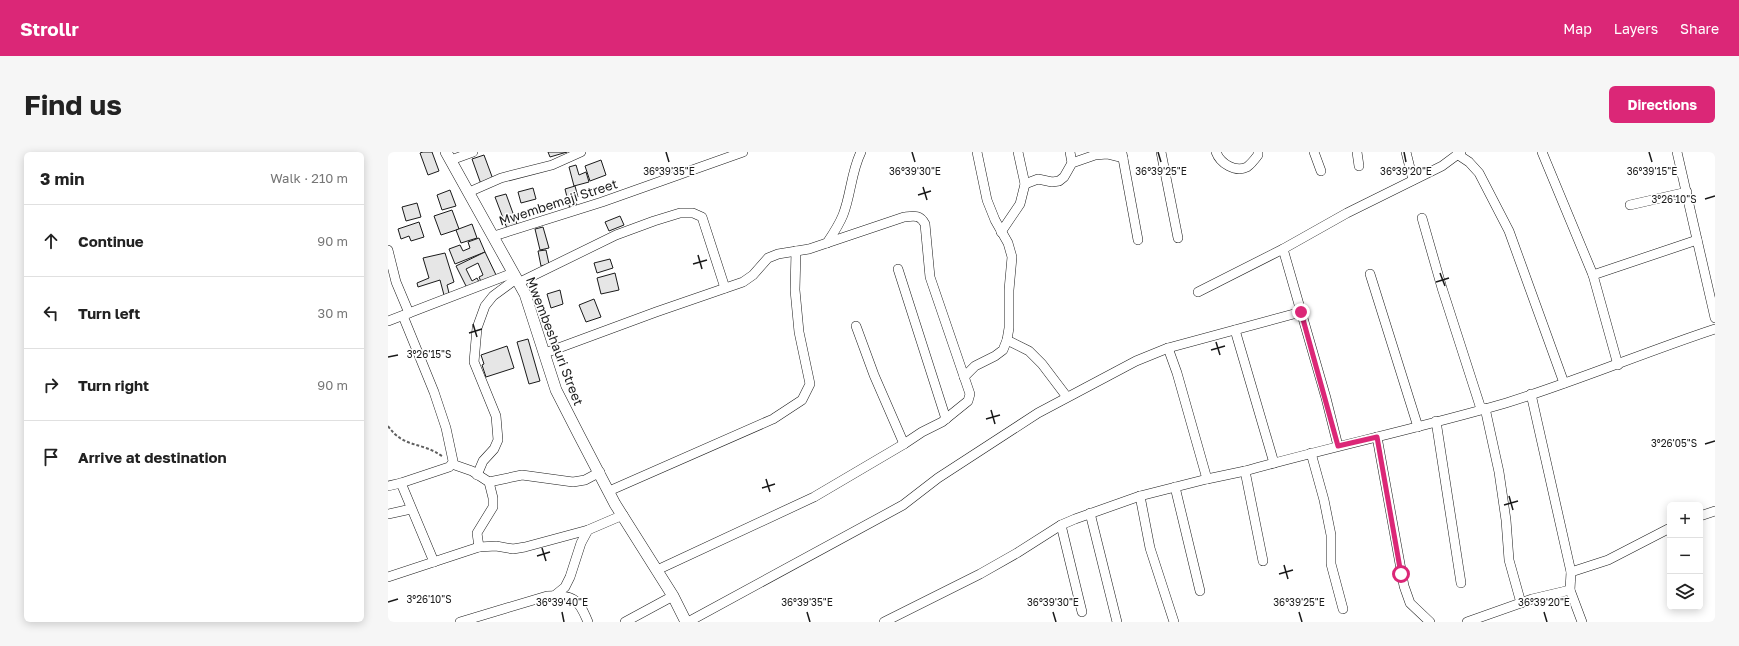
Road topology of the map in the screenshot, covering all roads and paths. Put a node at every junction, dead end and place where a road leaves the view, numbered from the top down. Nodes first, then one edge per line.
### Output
1 (473, 152) edge
2 (581, 152) edge
3 (743, 152) edge
4 (861, 152) edge
5 (976, 152) edge
6 (1018, 152) edge
7 (1070, 152) edge
8 (1161, 152) edge
9 (1216, 152) edge
10 (1258, 152) edge
11 (1314, 152) edge
12 (1357, 152) edge
13 (1406, 152) edge
14 (1542, 152) edge
15 (1678, 152) edge
16 (1454, 154) edge
17 (1123, 155) edge
18 (449, 156) edge
19 (1072, 163) junction
20 (1359, 166) dead end
21 (1321, 171) dead end
22 (1413, 180) junction
23 (1026, 184) junction
24 (468, 192) junction
25 (1686, 192) junction
26 (1630, 204) dead end
27 (1422, 218) dead end
28 (1001, 232) junction
29 (494, 236) junction
30 (1178, 238) dead end
31 (1138, 240) dead end
32 (1698, 240) junction
33 (827, 243) junction
34 (1283, 249) junction
35 (388, 250) edge
36 (796, 251) junction
37 (898, 269) dead end
38 (1370, 274) dead end
39 (1593, 275) junction
40 (516, 278) junction
41 (725, 288) junction
42 (1198, 292) dead end
43 (1301, 312) junction
44 (406, 315) junction
45 (1715, 318) edge
46 (388, 321) edge
47 (856, 326) dead end
48 (1715, 329) edge
49 (1235, 330) junction
50 (1007, 340) junction
51 (1168, 348) junction
52 (545, 353) junction
53 (1618, 365) junction
54 (964, 377) junction
55 (1564, 383) junction
56 (1531, 394) junction
57 (1067, 397) junction
58 (1483, 409) junction
59 (946, 419) junction
60 (1436, 421) junction
61 (388, 426) edge
62 (1418, 427) junction
63 (1377, 437) junction
64 (904, 444) junction
65 (1338, 446) junction
66 (1311, 453) junction
67 (1274, 463) junction
68 (450, 465) junction
69 (1245, 471) junction
70 (600, 472) junction
71 (477, 475) junction
72 (1207, 479) junction
73 (489, 482) junction
74 (401, 483) junction
75 (388, 486) edge
76 (1175, 487) junction
77 (609, 491) junction
78 (1140, 496) junction
79 (411, 509) junction
80 (1715, 511) edge
81 (1090, 513) junction
82 (388, 514) edge
83 (623, 515) junction
84 (1703, 515) edge
85 (1061, 525) junction
86 (588, 530) junction
87 (1667, 530) edge
88 (479, 547) junction
89 (1263, 561) dead end
90 (434, 562) junction
91 (657, 570) junction
92 (1571, 572) junction
93 (388, 577) edge
94 (1461, 583) dead end
95 (1570, 590) junction
96 (1200, 591) dead end
97 (554, 596) junction
98 (674, 596) junction
99 (1521, 603) junction
100 (1343, 610) dead end
101 (1082, 612) dead end
102 (460, 622) edge
103 (588, 622) edge
104 (625, 622) edge
105 (687, 622) edge
106 (884, 622) edge
107 (1117, 622) edge
108 (1174, 622) edge
109 (1430, 622) edge
110 (1467, 622) edge
111 (1582, 622) edge

1 - 18 street
2 - 24 street
3 - 29 street, Mwembemaji Street
4 - 33 street
5 - 28 street
6 - 23 street
7 - 19 street
8 - 30 street
9 - 10 street
11 - 21 street
12 - 20 street
13 - 22 street
14 - 39 street
15 - 25 street
16 - 22 street
16 - 55 street
17 - 19 street
17 - 31 street
18 - 24 street, Mwembeshauri Street
19 - 23 street
22 - 34 street
23 - 28 street
24 - 29 street, Mwembeshauri Street
25 - 26 street
25 - 32 street
27 - 58 street
28 - 50 street
29 - 40 street, Mwembeshauri Street
32 - 39 street
32 - 45 street
33 - 36 street
33 - 54 street
34 - 42 street
34 - 43 street
35 - 44 street
36 - 41 street
36 - 77 street
37 - 59 street
38 - 62 street
39 - 53 street
40 - 41 street
40 - 44 street
40 - 52 street, Mwembeshauri Street
40 - 71 street
41 - 52 street
43 - 49 street
43 - 65 street
44 - 46 street
44 - 68 street
47 - 64 street
48 - 53 street
49 - 51 street
49 - 67 street
50 - 54 street
50 - 57 street
51 - 57 street
51 - 72 street
52 - 70 street, Mwembeshauri Street
53 - 55 street
54 - 59 street
55 - 56 street
56 - 58 street
56 - 92 street
57 - 105 street
58 - 60 street
58 - 99 street
59 - 64 street
60 - 62 street
60 - 94 street
61 - 68 path
62 - 63 street
63 - 65 street
63 - 109 street
64 - 91 street
65 - 66 street
66 - 67 street
66 - 100 street
67 - 69 street
68 - 71 street
68 - 74 street
69 - 72 street
69 - 89 street
70 - 73 street
70 - 77 street, Mwembeshauri Street
71 - 73 street
72 - 76 street
73 - 88 street
74 - 75 street
74 - 79 street
76 - 78 street
76 - 96 street
77 - 83 street, Mwembeshauri Street
78 - 81 street
78 - 108 street
79 - 82 street
79 - 90 street
80 - 84 street
81 - 85 street
81 - 107 street
83 - 86 street
83 - 91 street, Mwembeshauri Street
85 - 101 street
85 - 106 street
86 - 88 street
86 - 97 street
87 - 92 street
88 - 90 street
90 - 93 street
91 - 98 street, Mwembeshauri Street
92 - 95 street
95 - 99 street
95 - 111 street
97 - 102 street
97 - 103 street
98 - 104 street
98 - 105 street, Mwembeshauri Street
99 - 110 street

